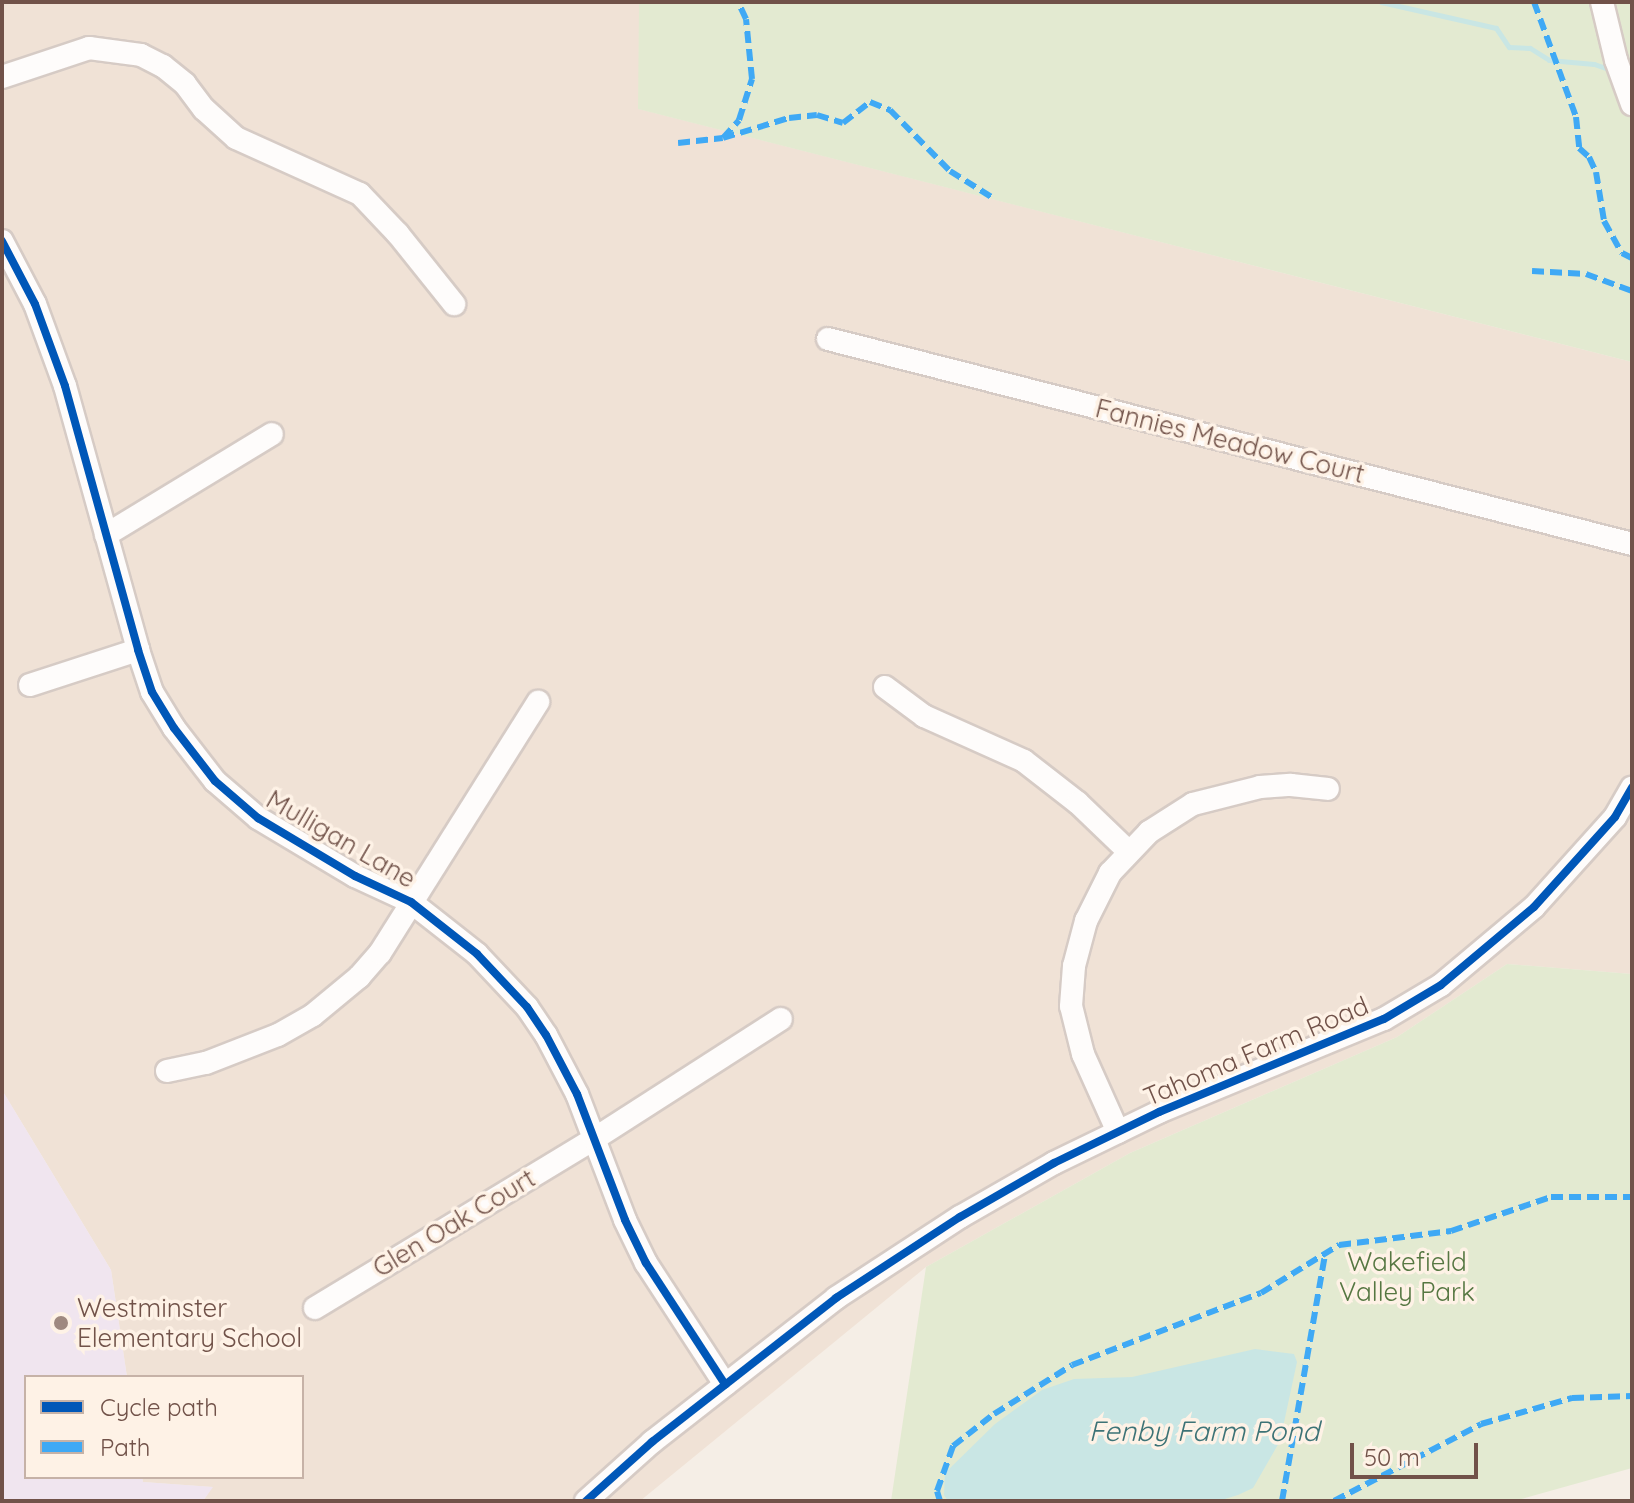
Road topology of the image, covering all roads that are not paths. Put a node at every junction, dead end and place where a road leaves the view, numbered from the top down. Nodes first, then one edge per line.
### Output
1 (1602, 2) edge
2 (2, 77) edge
3 (1629, 96) edge
4 (2, 241) edge
5 (454, 304) dead end
6 (828, 339) dead end
7 (272, 434) dead end
8 (106, 535) junction
9 (1632, 544) edge
10 (138, 650) junction
11 (30, 685) dead end
12 (885, 687) dead end
13 (538, 702) dead end
14 (1632, 788) edge
15 (1328, 789) dead end
16 (1624, 823) edge
17 (1128, 851) junction
18 (411, 902) junction
19 (781, 1019) dead end
20 (167, 1071) dead end
21 (1118, 1132) junction
22 (594, 1139) junction
23 (315, 1308) dead end
24 (725, 1384) junction
25 (586, 1501) edge

1 - 3 street
2 - 5 street
4 - 8 street, Mulligan Lane
6 - 9 street, Fannies Meadow Court
7 - 8 street
8 - 10 street, Mulligan Lane
10 - 11 street
10 - 18 street, Mulligan Lane
12 - 17 street
13 - 18 street
14 - 16 street, Tahoma Farm Road
15 - 17 street
16 - 21 street, Tahoma Farm Road
17 - 21 street
18 - 20 street
18 - 22 street, Mulligan Lane
19 - 22 street, Glen Oak Court
21 - 24 street, Tahoma Farm Road
22 - 23 street, Glen Oak Court
22 - 24 street, Mulligan Lane
24 - 25 street, Tahoma Farm Road

